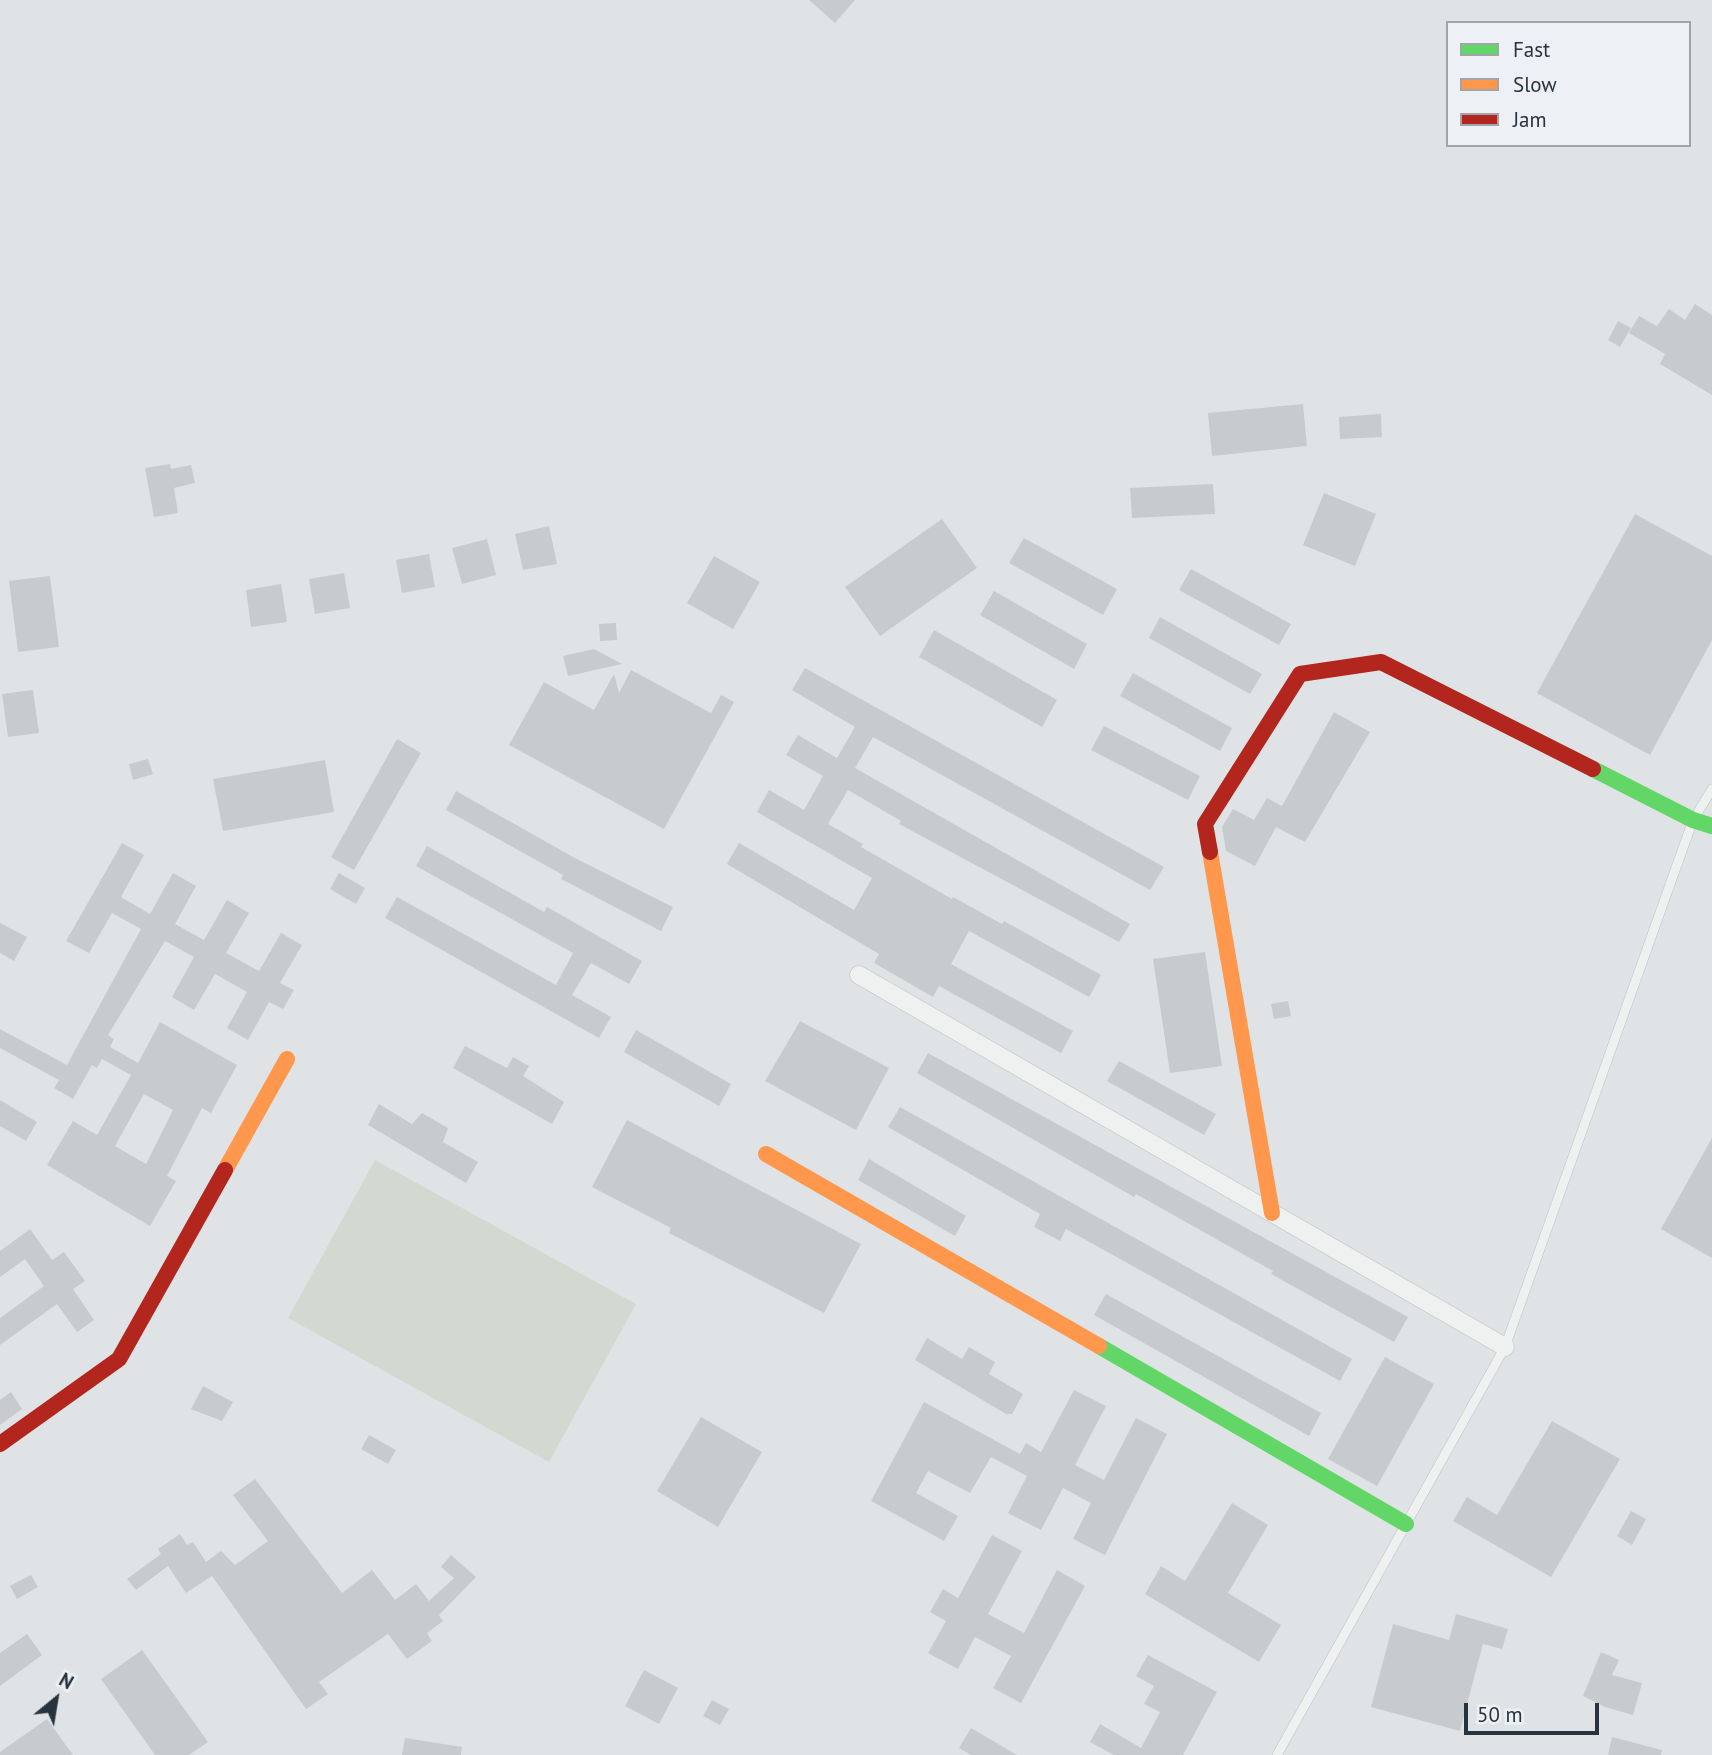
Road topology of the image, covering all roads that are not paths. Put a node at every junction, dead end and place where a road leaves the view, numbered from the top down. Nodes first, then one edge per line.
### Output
1 (1712, 789) edge
2 (1693, 820) junction
3 (1712, 826) edge
4 (859, 975) dead end
5 (287, 1059) dead end
6 (766, 1154) dead end
7 (1272, 1213) junction
8 (1505, 1347) junction
9 (0, 1444) edge
10 (1406, 1524) junction
11 (1277, 1755) edge

1 - 2 lane
2 - 3 street
2 - 7 street
2 - 8 lane
4 - 7 street
5 - 9 street
6 - 10 street
7 - 8 street
8 - 10 lane
10 - 11 lane

